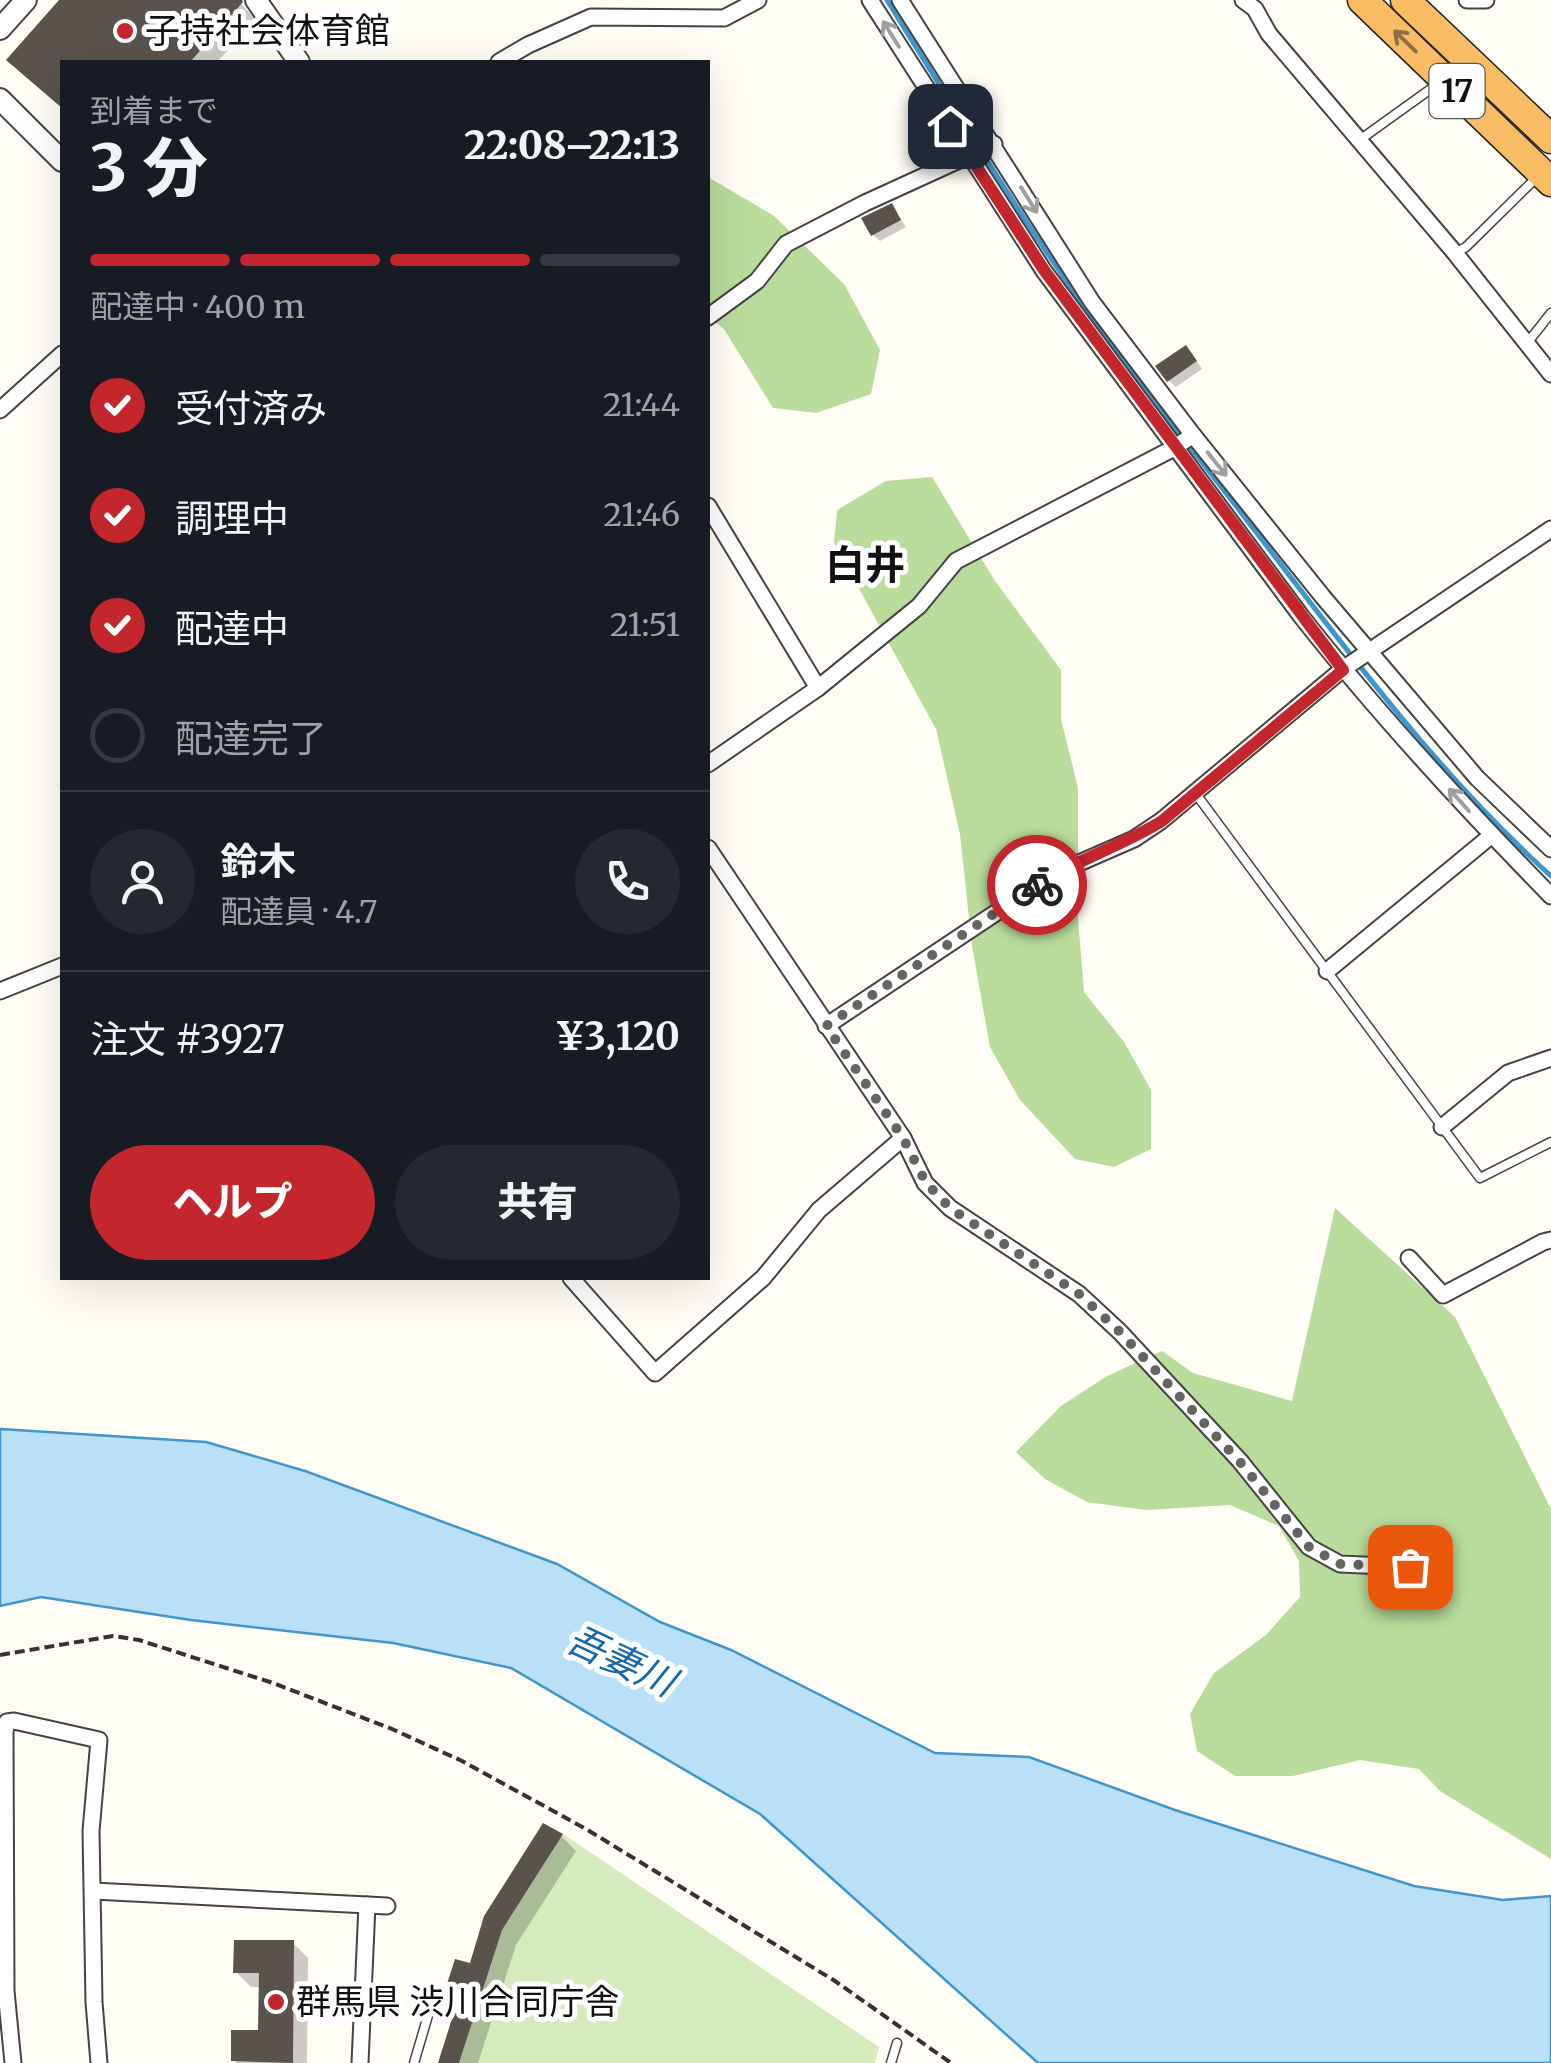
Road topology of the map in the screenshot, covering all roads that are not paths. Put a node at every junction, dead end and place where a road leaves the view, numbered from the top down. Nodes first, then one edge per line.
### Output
1 (26, 0) edge
2 (256, 0) edge
3 (758, 0) edge
4 (870, 0) edge
5 (900, 0) edge
6 (1362, 0) edge
7 (1406, 0) edge
8 (1467, 0) edge
9 (1486, 0) edge
10 (1254, 3) edge
11 (0, 29) edge
12 (298, 60) edge
13 (502, 60) edge
14 (1444, 79) junction
15 (0, 99) edge
16 (1551, 139) edge
17 (1357, 142) junction
18 (982, 151) junction
19 (60, 159) edge
20 (1546, 178) edge
21 (1455, 254) junction
22 (1551, 313) edge
23 (710, 315) edge
24 (1528, 342) junction
25 (60, 356) edge
26 (1551, 374) edge
27 (0, 410) edge
28 (1184, 441) junction
29 (710, 509) edge
30 (1551, 529) edge
31 (1357, 661) junction
32 (818, 688) junction
33 (710, 763) edge
34 (1196, 794) junction
35 (1492, 835) junction
36 (1551, 849) edge
37 (710, 851) edge
38 (1551, 896) edge
39 (60, 967) edge
40 (1327, 971) junction
41 (1, 987) edge
42 (826, 1026) junction
43 (1551, 1058) edge
44 (1442, 1126) junction
45 (903, 1138) junction
46 (1551, 1142) edge
47 (1551, 1240) edge
48 (1409, 1258) dead end
49 (573, 1280) edge
50 (1410, 1567) dead end
51 (93, 1891) junction
52 (367, 1905) junction
53 (387, 1906) dead end
54 (429, 2012) dead end
55 (897, 2043) dead end
56 (14, 2063) edge
57 (100, 2063) edge
58 (360, 2063) edge
59 (414, 2063) edge
60 (892, 2063) edge

1 - 11 street
2 - 12 street
3 - 13 street
18 -> 4 street
5 - 18 street
14 -> 6 highway, 17
7 - 16 highway, 17
8 - 9 street
10 - 17 street
14 - 17 lane
14 - 20 highway, 17
15 - 19 street
17 - 21 street
18 - 23 street
18 -> 28 street
18 - 28 street
20 - 21 lane
21 - 24 street
22 - 24 lane
24 - 26 street
25 - 27 street
28 - 31 street
28 -> 31 street
28 - 32 street
29 - 32 street
30 - 31 street
31 - 34 street
35 -> 31 street
31 - 36 street
32 - 33 street
34 - 40 lane
34 - 42 street
35 - 38 street
35 - 40 street
37 - 42 street
39 - 41 street
40 - 44 lane
42 - 45 street
43 - 44 street
44 - 46 lane
45 - 49 street
45 - 50 street
47 - 48 street
51 - 52 street
51 - 56 street
51 - 57 street
52 - 53 street
52 - 58 street
54 - 59 lane
55 - 60 lane

